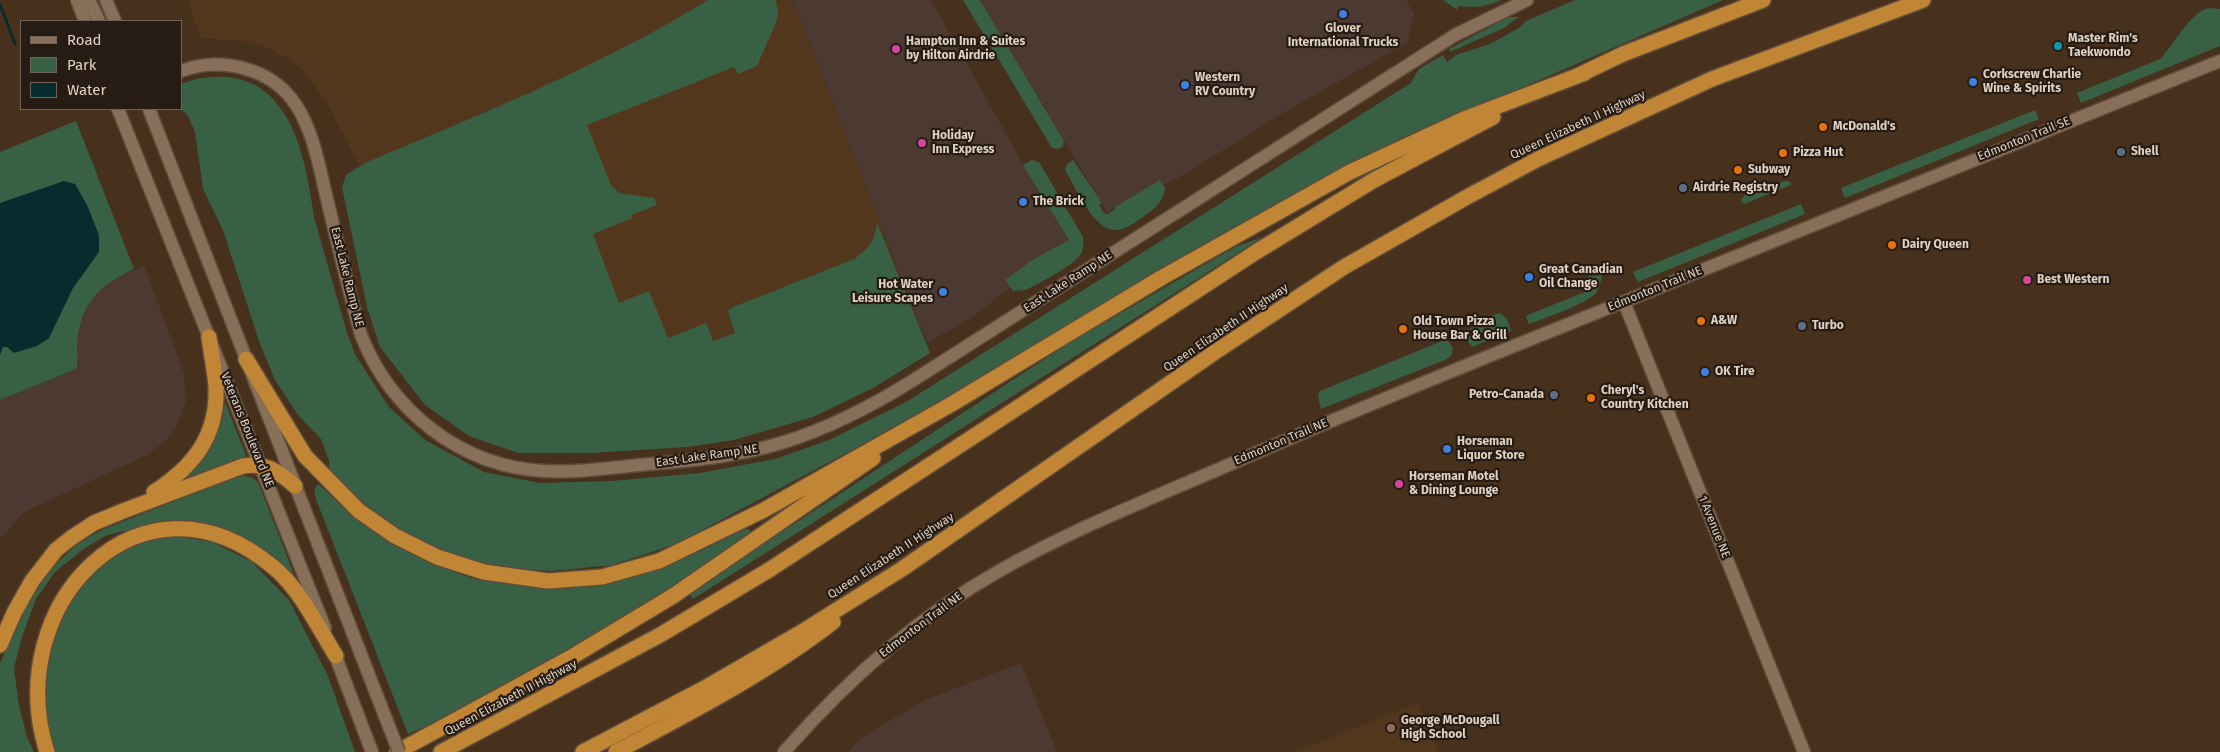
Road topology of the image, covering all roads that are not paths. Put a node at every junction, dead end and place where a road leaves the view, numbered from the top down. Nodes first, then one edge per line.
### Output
1 (77, 0) edge
2 (89, 0) edge
3 (106, 0) edge
4 (1527, 0) edge
5 (1763, 0) edge
6 (1923, 0) edge
7 (85, 20) edge
8 (99, 20) edge
9 (115, 20) edge
10 (2220, 61) edge
11 (182, 71) edge
12 (1585, 72) junction
13 (118, 110) edge
14 (149, 110) edge
15 (1829, 219) joint
16 (1624, 302) junction
17 (209, 337) junction
18 (246, 359) junction
19 (950, 405) junction
20 (261, 465) junction
21 (295, 486) junction
22 (123, 511) junction
23 (902, 568) junction
24 (51, 592) dead end
25 (0, 645) edge
26 (336, 656) junction
27 (24, 681) dead end
28 (47, 752) edge
29 (372, 752) edge
30 (398, 752) edge
31 (441, 752) edge
32 (583, 752) edge
33 (616, 752) edge
34 (784, 752) edge
35 (1804, 752) edge

1 - 7 street
2 - 8 street
3 - 9 street
4 - 11 street, East Lake Ramp NE
5 - 12 highway, Queen Elizabeth II Highway
6 - 23 highway, Queen Elizabeth II Highway
10 - 15 street, Edmonton Trail SE
12 - 19 highway
12 - 31 highway, Queen Elizabeth II Highway
13 - 17 street, Veterans Boulevard NE
14 - 18 street, Veterans Boulevard NE
15 - 16 street, Edmonton Trail NE
16 - 34 street, Edmonton Trail NE
16 - 35 street, 1 Avenue NE
17 - 20 street, Veterans Boulevard NE
17 - 22 highway
18 - 19 highway
18 - 21 street, Veterans Boulevard NE
19 - 30 highway
20 - 21 highway
20 - 22 highway
20 - 26 street, Veterans Boulevard NE
21 - 30 street, Veterans Boulevard NE, bridge
22 - 25 highway
23 - 32 highway, Queen Elizabeth II Highway
23 - 33 highway
24 - 26 highway
26 - 29 street, Veterans Boulevard NE
27 - 28 highway

